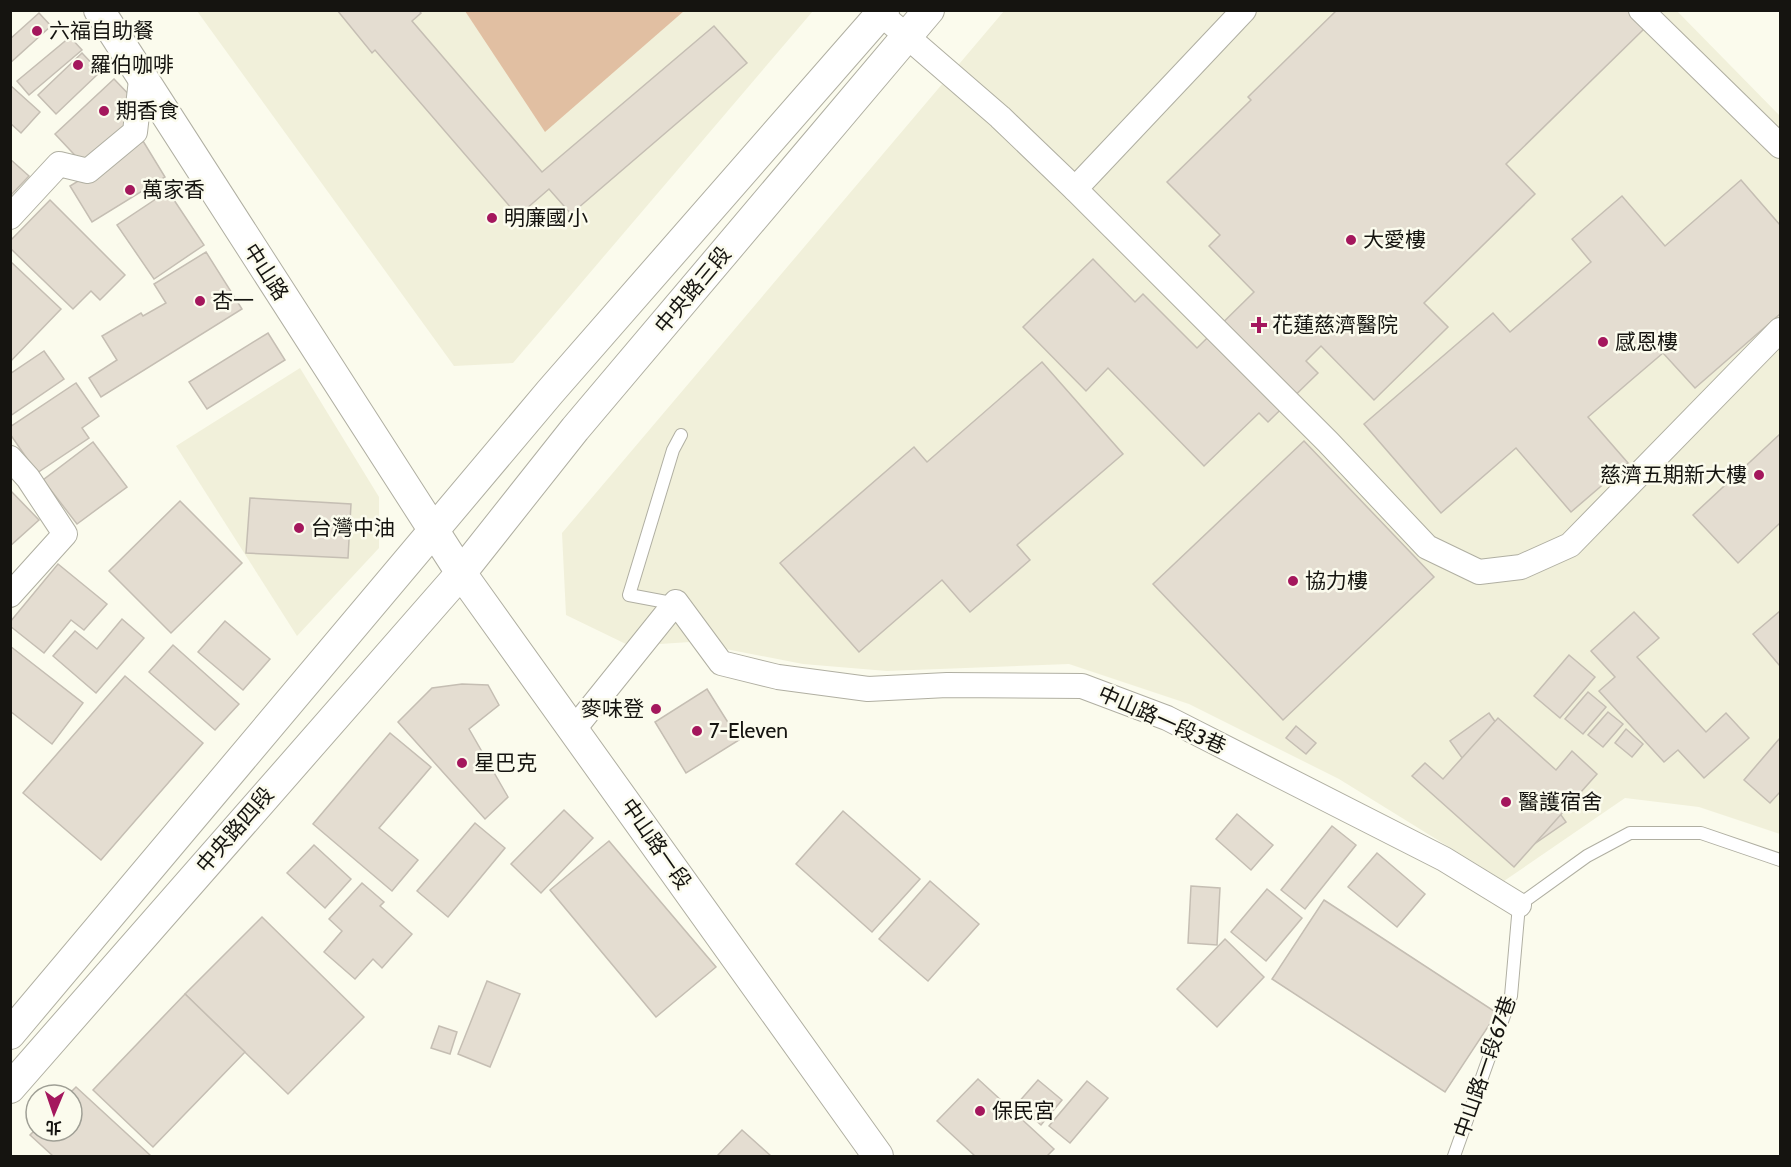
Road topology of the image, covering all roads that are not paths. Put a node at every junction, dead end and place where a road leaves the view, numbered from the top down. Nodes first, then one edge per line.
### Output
1 (99, 10) edge
2 (929, 10) edge
3 (1244, 10) edge
4 (1641, 10) edge
5 (882, 12) edge
6 (908, 35) junction
7 (141, 80) junction
8 (1780, 146) edge
9 (1074, 189) junction
10 (10, 217) edge
11 (1780, 330) edge
12 (681, 435) dead end
13 (10, 458) edge
14 (435, 531) junction
15 (461, 573) junction
16 (10, 595) edge
17 (676, 602) junction
18 (690, 642) dead end
19 (574, 729) junction
20 (1780, 860) edge
21 (1520, 904) junction
22 (13, 1027) edge
23 (10, 1088) edge
24 (878, 1156) edge
25 (1454, 1156) edge

1 - 7 street, 中山路
2 - 6 street, 中央路三段
3 - 9 street
4 - 8 street
5 - 6 street
5 - 14 street, 中央路三段
6 - 9 street
6 - 15 street, 中央路三段
7 - 10 street
7 - 14 street, 中山路
9 - 11 street
12 - 17 lane
13 - 16 street
14 - 15 street, 中山路一段
14 - 22 street, 中央路四段
15 - 19 street, 中山路一段
15 - 23 street, 中央路四段
17 - 18 lane
17 - 19 street
17 - 21 street, 中山路一段3巷
19 - 24 street, 中山路一段
20 - 21 lane
21 - 25 lane, 中山路一段67巷

